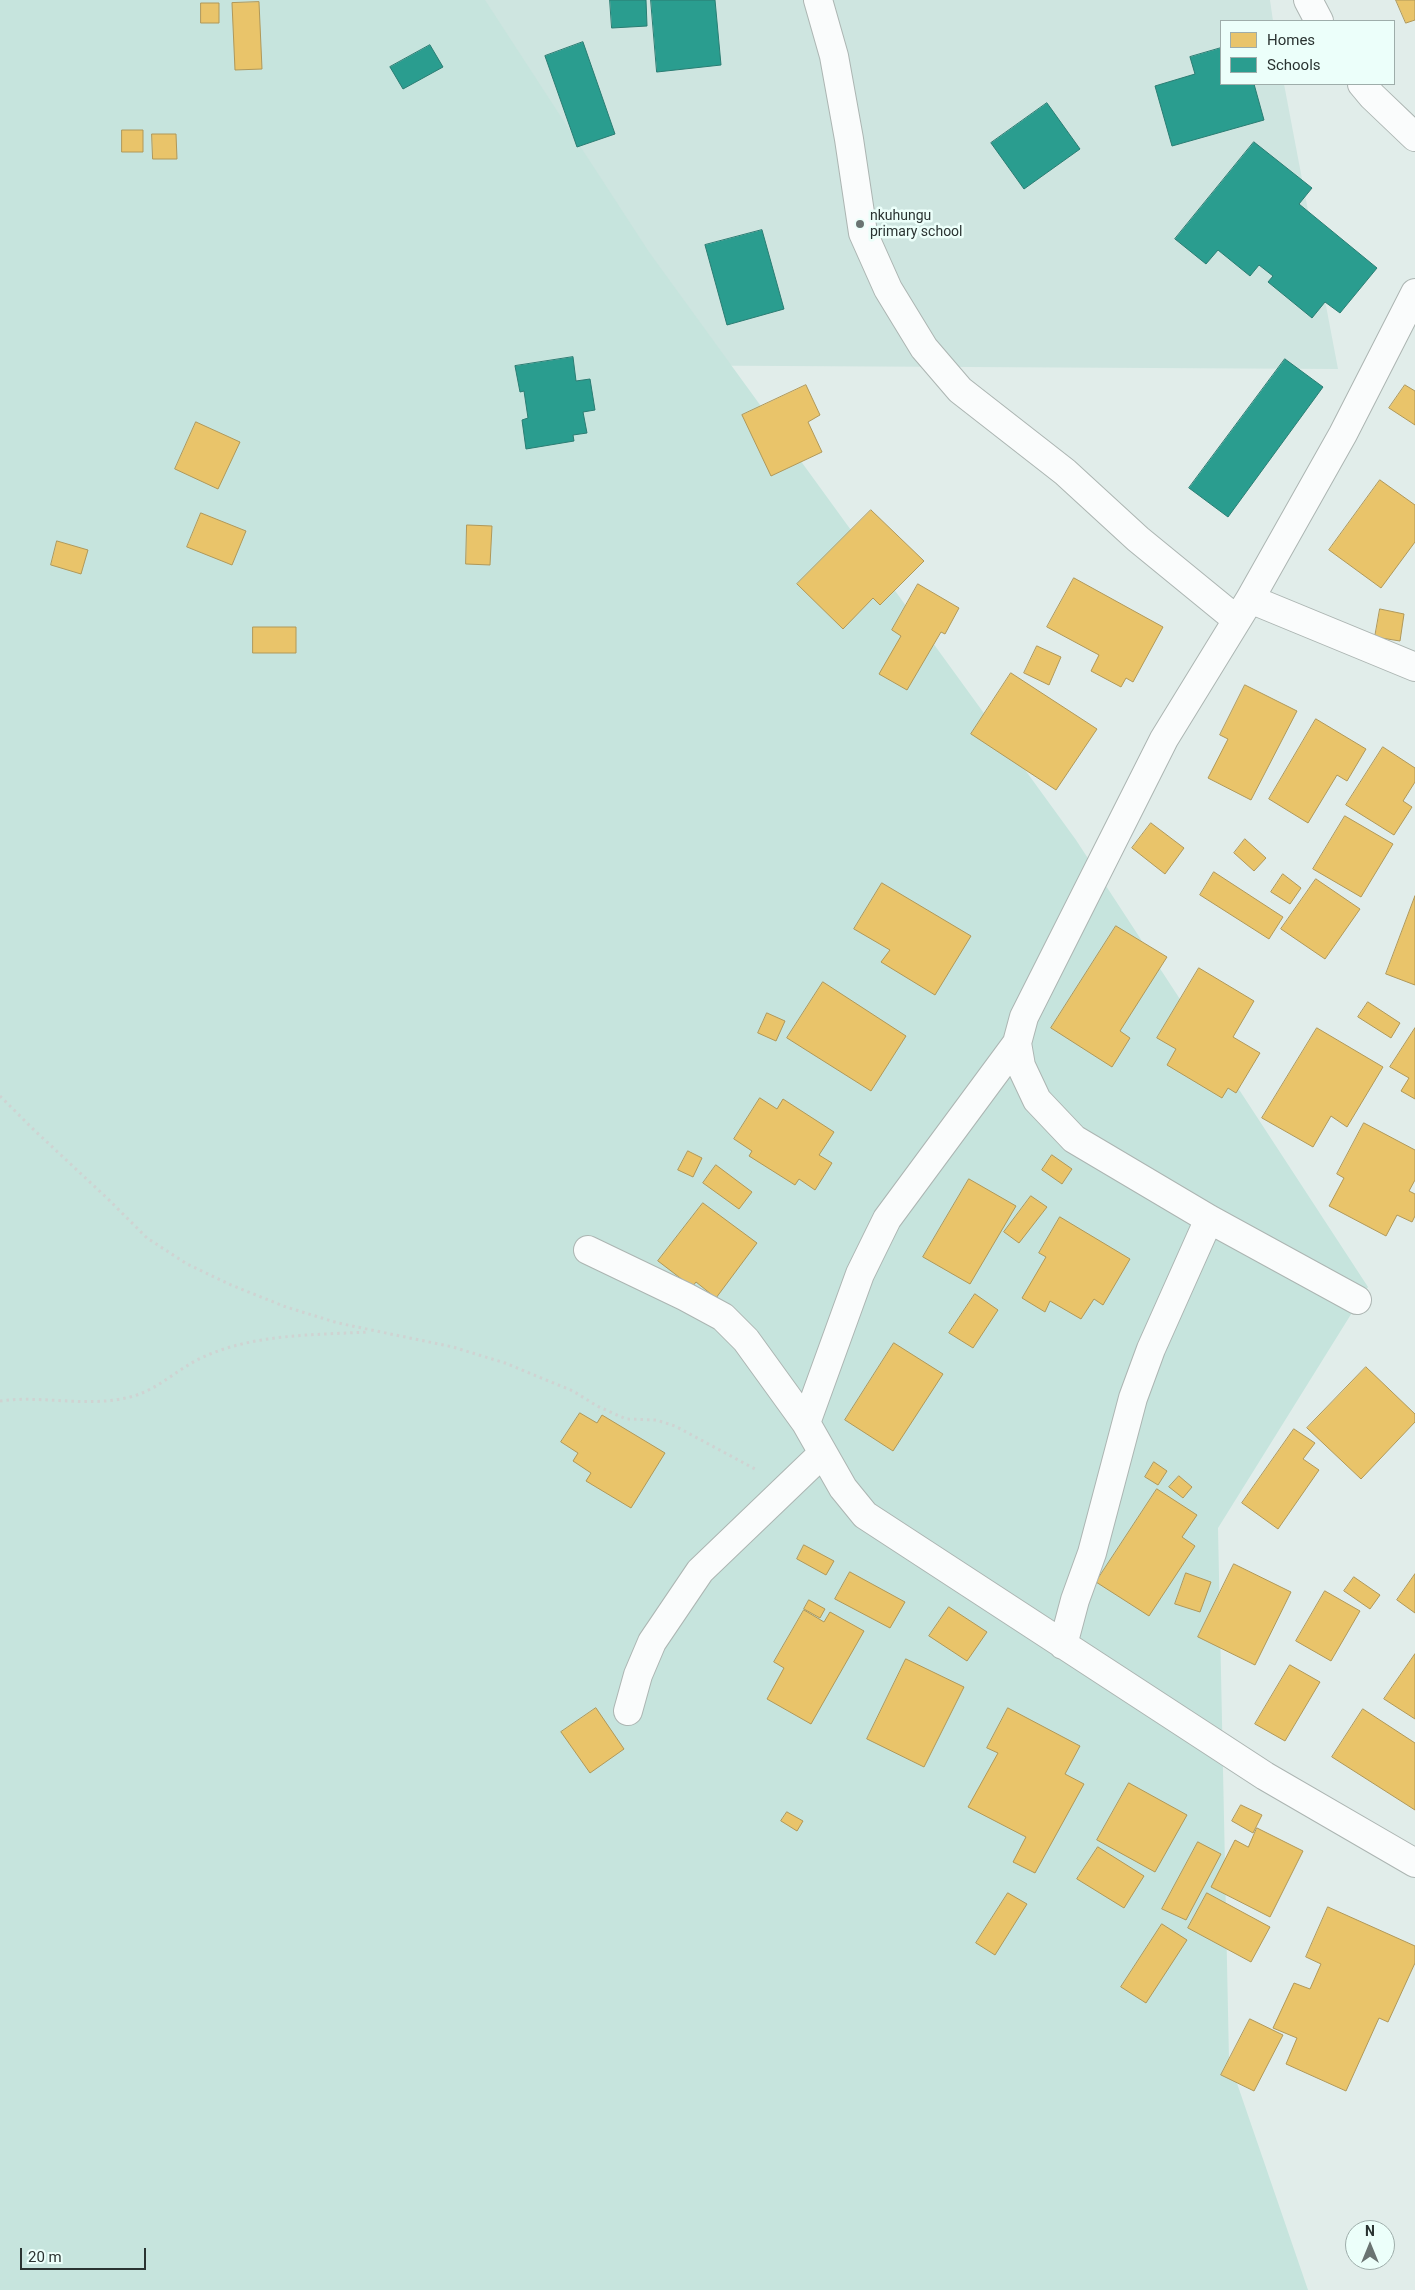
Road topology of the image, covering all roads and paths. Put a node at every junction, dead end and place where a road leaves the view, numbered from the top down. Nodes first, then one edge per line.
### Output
1 (818, 0) edge
2 (1308, 0) edge
3 (1318, 20) edge
4 (1363, 85) edge
5 (1415, 137) edge
6 (1415, 293) edge
7 (1244, 610) junction
8 (1415, 667) edge
9 (1017, 1043) junction
10 (0, 1096) edge
11 (1209, 1219) junction
12 (588, 1250) dead end
13 (1356, 1300) dead end
14 (372, 1332) junction
15 (0, 1401) edge
16 (806, 1423) junction
17 (823, 1452) junction
18 (784, 1490) junction
19 (1063, 1645) junction
20 (628, 1711) dead end
21 (1415, 1864) edge

1 - 7 street
2 - 3 street
4 - 5 street
6 - 7 street
7 - 8 street
7 - 9 street
9 - 11 street
9 - 16 street
10 - 14 path
11 - 13 street
11 - 19 street
12 - 16 street
14 - 15 path
14 - 18 path
16 - 17 street
17 - 18 street
17 - 19 street
18 - 20 street
19 - 21 street

